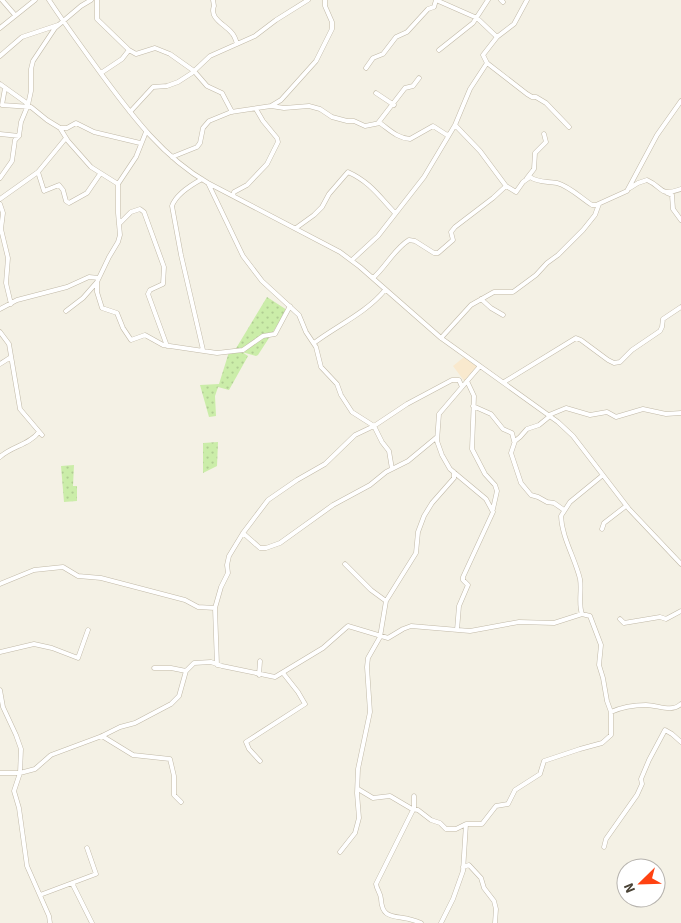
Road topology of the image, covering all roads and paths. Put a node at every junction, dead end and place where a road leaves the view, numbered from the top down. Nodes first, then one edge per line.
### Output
1 (2, 0) edge
2 (35, 0) edge
3 (50, 0) edge
4 (90, 0) edge
5 (97, 0) edge
6 (213, 0) edge
7 (308, 0) edge
8 (325, 0) edge
9 (436, 0) edge
10 (488, 0) edge
11 (527, 0) edge
12 (15, 15) junction
13 (477, 18) junction
14 (63, 21) junction
15 (58, 25) junction
16 (0, 28) edge
17 (497, 37) junction
18 (237, 44) junction
19 (129, 50) junction
20 (439, 50) dead end
21 (0, 56) edge
22 (487, 63) junction
23 (366, 68) dead end
24 (194, 71) junction
25 (101, 73) junction
26 (419, 78) dead end
27 (0, 84) edge
28 (5, 88) junction
29 (376, 93) dead end
30 (681, 101) edge
31 (1, 105) edge
32 (28, 105) junction
33 (394, 105) junction
34 (271, 106) junction
35 (256, 109) junction
36 (130, 112) junction
37 (232, 112) junction
38 (377, 124) junction
39 (455, 125) junction
40 (569, 127) dead end
41 (60, 128) junction
42 (146, 132) junction
43 (0, 134) edge
44 (449, 134) junction
45 (544, 134) dead end
46 (18, 136) junction
47 (66, 138) junction
48 (140, 143) junction
49 (172, 157) junction
50 (38, 172) junction
51 (100, 174) junction
52 (635, 176) junction
53 (0, 178) edge
54 (527, 178) junction
55 (202, 179) junction
56 (208, 183) junction
57 (638, 183) junction
58 (118, 184) junction
59 (506, 186) junction
60 (629, 189) junction
61 (681, 189) edge
62 (667, 193) junction
63 (233, 196) junction
64 (0, 199) edge
65 (0, 204) edge
66 (599, 204) junction
67 (395, 213) junction
68 (681, 220) edge
69 (119, 224) junction
70 (296, 228) junction
71 (352, 260) junction
72 (373, 278) junction
73 (98, 280) junction
74 (385, 290) junction
75 (481, 299) junction
76 (10, 304) junction
77 (290, 306) junction
78 (681, 307) edge
79 (0, 309) edge
80 (66, 311) dead end
81 (503, 315) dead end
82 (0, 332) edge
83 (441, 338) junction
84 (314, 343) junction
85 (167, 346) junction
86 (203, 350) junction
87 (11, 357) junction
88 (0, 364) edge
89 (480, 366) junction
90 (467, 381) junction
91 (504, 382) junction
92 (462, 387) junction
93 (473, 406) junction
94 (681, 413) edge
95 (550, 415) junction
96 (374, 426) junction
97 (438, 437) junction
98 (514, 442) junction
99 (0, 456) edge
100 (392, 469) junction
101 (454, 472) junction
102 (603, 475) junction
103 (626, 506) junction
104 (564, 510) junction
105 (493, 512) junction
106 (602, 529) dead end
107 (243, 533) junction
108 (345, 564) dead end
109 (681, 564) edge
110 (0, 584) edge
111 (386, 601) junction
112 (215, 608) junction
113 (681, 611) edge
114 (582, 614) junction
115 (620, 619) dead end
116 (88, 630) dead end
117 (457, 630) junction
118 (380, 637) junction
119 (0, 652) edge
120 (260, 661) dead end
121 (217, 665) junction
122 (154, 668) dead end
123 (186, 671) junction
124 (283, 673) junction
125 (259, 674) junction
126 (0, 690) edge
127 (681, 704) edge
128 (611, 712) junction
129 (102, 736) junction
130 (681, 742) edge
131 (260, 761) dead end
132 (0, 773) edge
133 (20, 773) junction
134 (358, 789) junction
135 (414, 796) dead end
136 (181, 802) dead end
137 (414, 809) junction
138 (466, 824) junction
139 (604, 847) dead end
140 (86, 848) dead end
141 (340, 852) dead end
142 (463, 867) junction
143 (72, 884) junction
144 (40, 895) junction
145 (50, 923) edge
146 (92, 923) edge
147 (421, 923) edge
148 (441, 923) edge
149 (495, 923) edge

1 - 12 street
2 - 12 street
3 - 14 street
4 - 14 street
5 - 19 street
6 - 18 street
7 - 18 street
8 - 34 street
9 - 13 street
9 - 23 street
10 - 13 street
11 - 17 street
12 - 16 street
13 - 17 street
13 - 20 street
14 - 15 street
14 - 25 street
15 - 21 street
15 - 32 street
17 - 22 street
18 - 24 street
19 - 24 street
19 - 25 street
22 - 39 street
22 - 40 street
24 - 36 street
24 - 37 street
25 - 36 street
26 - 33 street
27 - 28 street
28 - 31 street
28 - 32 street
29 - 33 street
30 - 52 street
31 - 32 street
32 - 41 street
32 - 46 street
33 - 38 street
34 - 35 street
34 - 38 street
35 - 37 street
35 - 63 street
36 - 42 street
37 - 49 street
38 - 44 street
39 - 44 street
39 - 59 street
41 - 47 street
41 - 48 street
42 - 48 street
42 - 49 street
43 - 46 street
44 - 67 street
45 - 54 street
46 - 53 street
47 - 50 street
47 - 51 street
48 - 58 street
49 - 55 street
50 - 51 street
50 - 64 street
51 - 58 street
52 - 57 street
52 - 60 street
54 - 59 street
54 - 66 street
55 - 56 street
55 - 86 street
56 - 63 street
56 - 77 street
57 - 60 street
57 - 62 street
58 - 69 street
59 - 72 street
60 - 66 street
61 - 62 street
62 - 68 street
63 - 70 street
65 - 76 street
66 - 75 street
67 - 70 street
67 - 71 street
69 - 73 street
69 - 85 street
70 - 71 street
71 - 72 street
72 - 74 street
73 - 76 street
73 - 80 street
73 - 85 street
74 - 83 street
74 - 84 street
75 - 81 street
75 - 83 street
76 - 79 street
77 - 84 street
77 - 86 street
78 - 91 street
82 - 87 street
83 - 89 street
84 - 96 street
85 - 86 street
87 - 88 street
87 - 99 street
89 - 90 street
89 - 91 street
90 - 92 street
90 - 93 street
91 - 95 street
92 - 96 street
92 - 97 street
93 - 98 street
93 - 105 street
94 - 95 street
95 - 98 street
95 - 102 street
96 - 100 street
96 - 107 street
97 - 100 street
97 - 101 street
98 - 104 street
100 - 107 street
101 - 105 street
101 - 111 street
102 - 103 street
102 - 104 street
103 - 106 street
103 - 109 street
104 - 114 street
105 - 117 street
107 - 112 street
108 - 111 street
110 - 112 street
111 - 118 street
112 - 121 street
113 - 115 street
114 - 117 street
114 - 128 street
116 - 119 street
117 - 118 street
118 - 124 street
118 - 134 street
120 - 125 street
121 - 123 street
121 - 125 street
122 - 123 street
123 - 129 street
124 - 125 street
124 - 131 street
126 - 133 street
127 - 128 street
128 - 138 street
129 - 133 street
129 - 136 street
130 - 139 street
132 - 133 street
133 - 144 street
134 - 137 street
134 - 141 street
135 - 137 street
137 - 138 street
137 - 147 street
138 - 142 street
140 - 143 street
142 - 148 street
142 - 149 street
143 - 144 street
143 - 146 street
144 - 145 street

